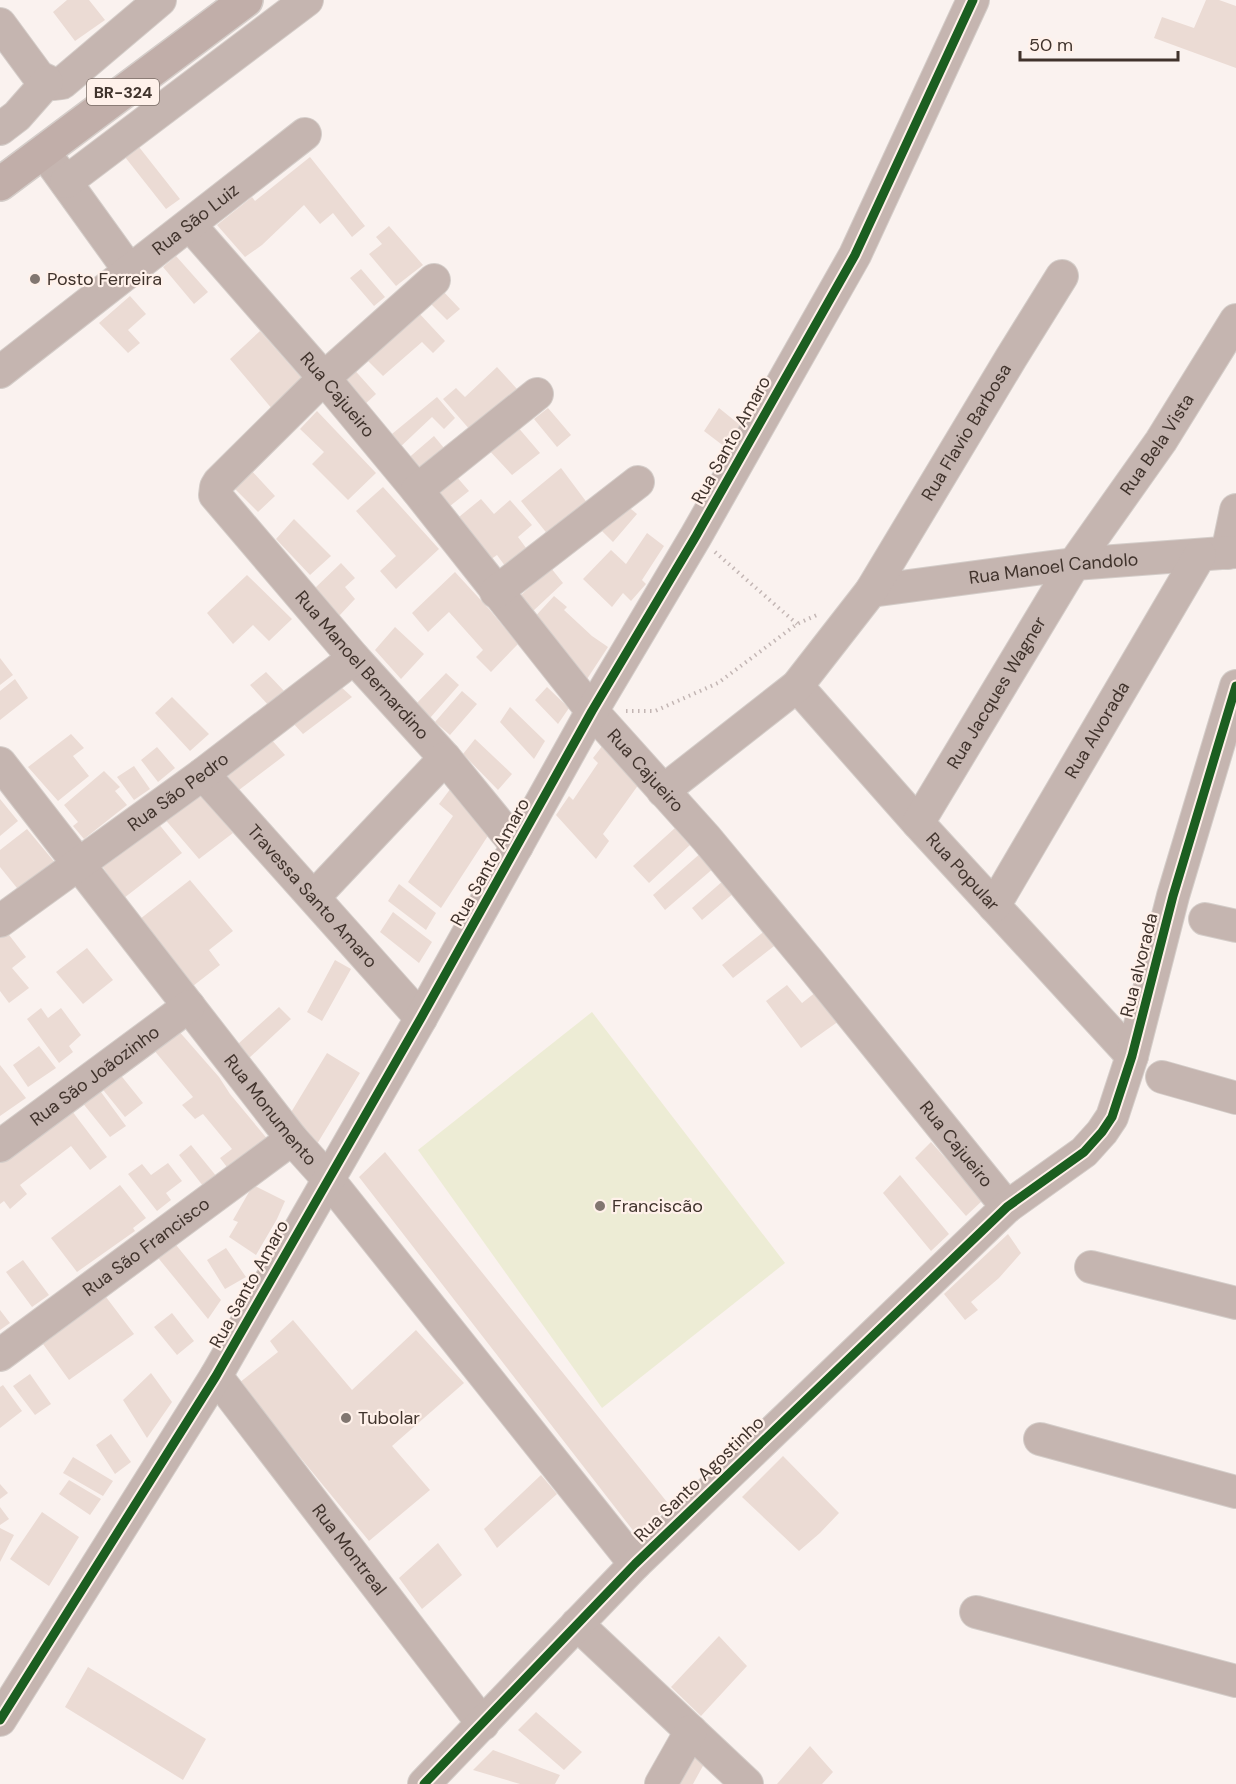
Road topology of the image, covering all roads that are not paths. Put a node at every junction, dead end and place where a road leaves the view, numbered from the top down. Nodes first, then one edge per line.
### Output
1 (160, 0) edge
2 (246, 0) edge
3 (308, 0) edge
4 (973, 0) edge
5 (0, 24) edge
6 (43, 79) junction
7 (0, 129) edge
8 (304, 134) dead end
9 (44, 152) junction
10 (66, 182) junction
11 (0, 184) edge
12 (190, 225) junction
13 (129, 270) junction
14 (1062, 276) dead end
15 (434, 280) dead end
16 (1236, 320) edge
17 (0, 372) edge
18 (324, 378) junction
19 (537, 394) dead end
20 (638, 483) dead end
21 (417, 490) junction
22 (1236, 510) edge
23 (1221, 553) edge
24 (1074, 564) junction
25 (872, 591) junction
26 (496, 592) junction
27 (354, 658) junction
28 (797, 686) junction
29 (1236, 686) edge
30 (592, 711) junction
31 (445, 758) junction
32 (0, 763) edge
33 (203, 774) junction
34 (663, 790) junction
35 (918, 823) junction
36 (517, 846) junction
37 (80, 865) junction
38 (314, 897) junction
39 (993, 906) junction
40 (1205, 919) dead end
41 (0, 921) edge
42 (1236, 926) edge
43 (189, 1006) junction
44 (422, 1018) junction
45 (1132, 1056) junction
46 (1162, 1077) dead end
47 (1236, 1098) edge
48 (292, 1138) junction
49 (0, 1146) edge
50 (328, 1179) junction
51 (1007, 1208) junction
52 (1091, 1267) dead end
53 (1236, 1303) edge
54 (0, 1355) edge
55 (216, 1376) junction
56 (1040, 1439) dead end
57 (1236, 1492) edge
58 (635, 1564) junction
59 (976, 1612) dead end
60 (578, 1624) junction
61 (1236, 1681) edge
62 (0, 1720) edge
63 (483, 1724) junction
64 (691, 1731) junction
65 (424, 1784) edge
66 (661, 1784) edge
67 (747, 1784) edge

1 - 6 street
2 - 9 highway, BR-324
3 - 10 street
4 - 30 street, Rua Santo Amaro
5 - 6 street
6 - 7 street
8 - 12 street, Rua São Luiz
9 - 10 street
9 - 11 highway, BR-324
10 - 13 street
12 - 13 street, Rua São Luiz
12 - 18 street, Rua Cajueiro
13 - 17 street, Rua São Luiz
14 - 25 street, Rua Flavio Barbosa
15 - 18 street
16 - 24 street, Rua Bela Vista
18 - 21 street, Rua Cajueiro
18 - 27 street, Rua Manoel Bernardino
19 - 21 street
20 - 26 street
21 - 26 street, Rua Cajueiro
22 - 23 street, Rua Alvorada
23 - 24 street, Rua Manoel Candolo
23 - 39 street, Rua Alvorada
24 - 25 street, Rua Manoel Candolo
24 - 35 street, Rua Jacques Wagner
25 - 28 street, Rua Flavio Barbosa
26 - 30 street, Rua Cajueiro
27 - 31 street, Rua Manoel Bernardino
27 - 33 street, Rua São Pedro
28 - 34 street, Rua Flavio Barbosa
28 - 35 street, Rua Popular
29 - 45 street, Rua alvorada
30 - 34 street, Rua Cajueiro
30 - 36 street, Rua Santo Amaro
31 - 36 street, Rua Manoel Bernardino
31 - 38 street
32 - 37 street, Rua Monumento
33 - 37 street, Rua São Pedro
33 - 38 street, Travessa Santo Amaro
34 - 51 street, Rua Cajueiro
35 - 39 street, Rua Popular
36 - 44 street, Rua Santo Amaro
37 - 41 street, Rua São Pedro
37 - 43 street, Rua Monumento
38 - 44 street, Travessa Santo Amaro
39 - 45 street, Rua Popular
40 - 42 street
43 - 48 street, Rua Monumento
43 - 49 street, Rua São Joãozinho
44 - 50 street, Rua Santo Amaro
45 - 51 street, Rua alvorada
46 - 47 street
48 - 50 street, Rua Monumento
48 - 54 street, Rua São Francisco
50 - 55 street, Rua Santo Amaro
50 - 58 street, Rua Monumento
51 - 58 street, Rua Santo Agostinho
52 - 53 street
55 - 62 street, Rua Santo Amaro
55 - 63 street, Rua Montreal
56 - 57 street
58 - 60 street, Rua Santo Agostinho
59 - 61 street
60 - 63 street, Rua Santo Agostinho
60 - 64 street
63 - 65 street, Rua Santo Agostinho
64 - 66 street
64 - 67 street

